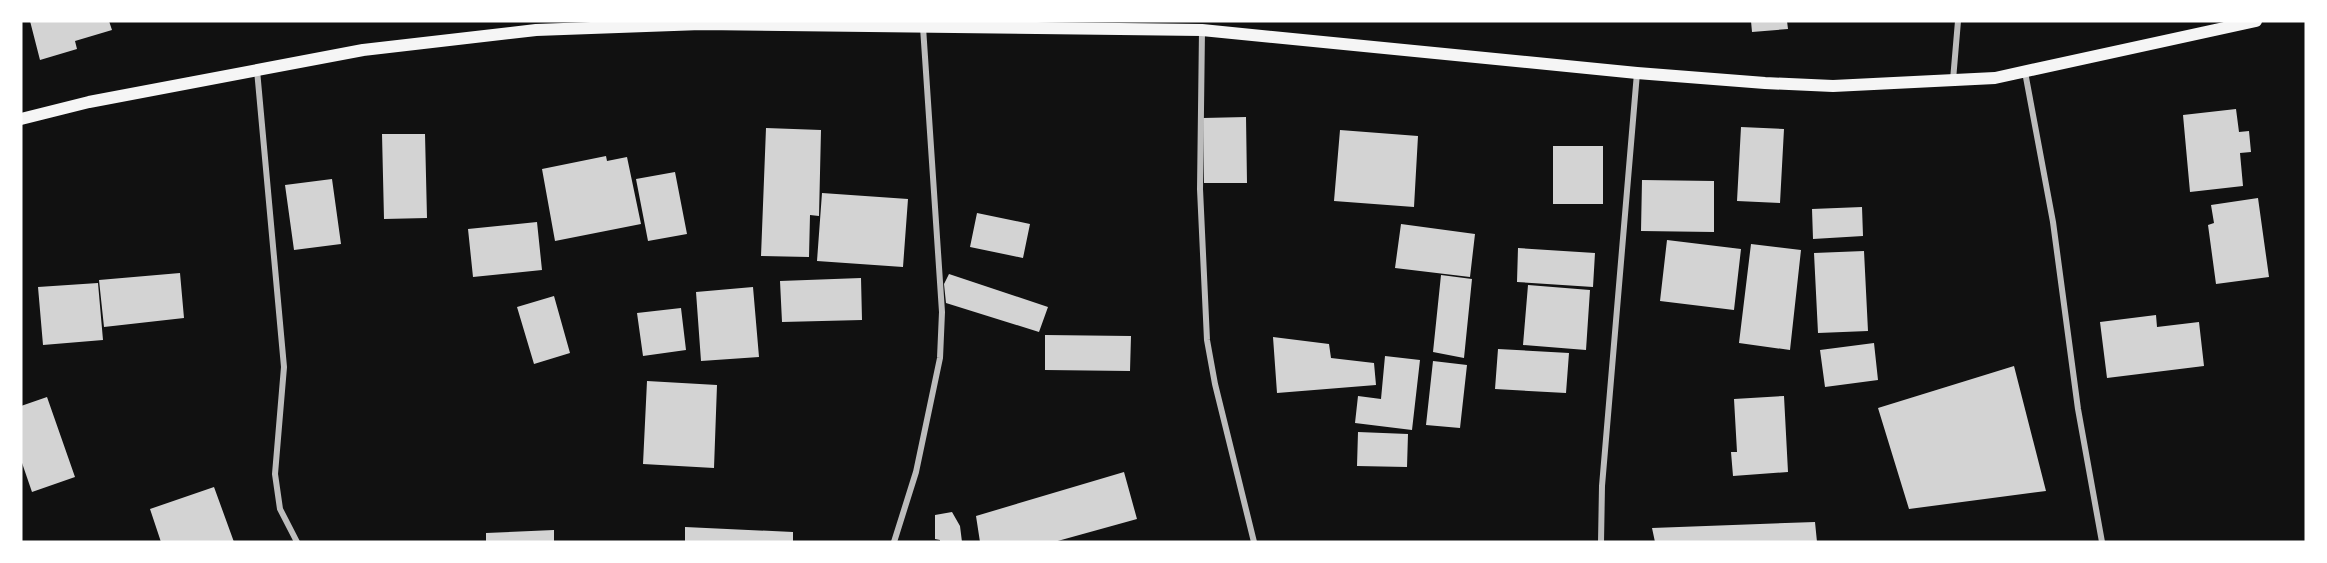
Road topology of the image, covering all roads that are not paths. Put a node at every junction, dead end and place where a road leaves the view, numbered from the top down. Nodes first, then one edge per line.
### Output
1 (1958, 21) edge
2 (2256, 21) edge
3 (1202, 25) edge
4 (923, 26) junction
5 (257, 70) junction
6 (2025, 72) junction
7 (1637, 73) junction
8 (1953, 80) junction
9 (21, 119) edge
10 (297, 542) edge
11 (894, 542) edge
12 (1254, 542) edge
13 (1601, 542) edge
14 (2102, 542) edge

1 - 8 street
2 - 6 main road
3 - 4 main road
3 - 7 main road
3 - 12 street
4 - 5 main road
4 - 11 street
5 - 9 main road
5 - 10 street
6 - 8 main road
6 - 14 street
7 - 8 main road
7 - 13 street

